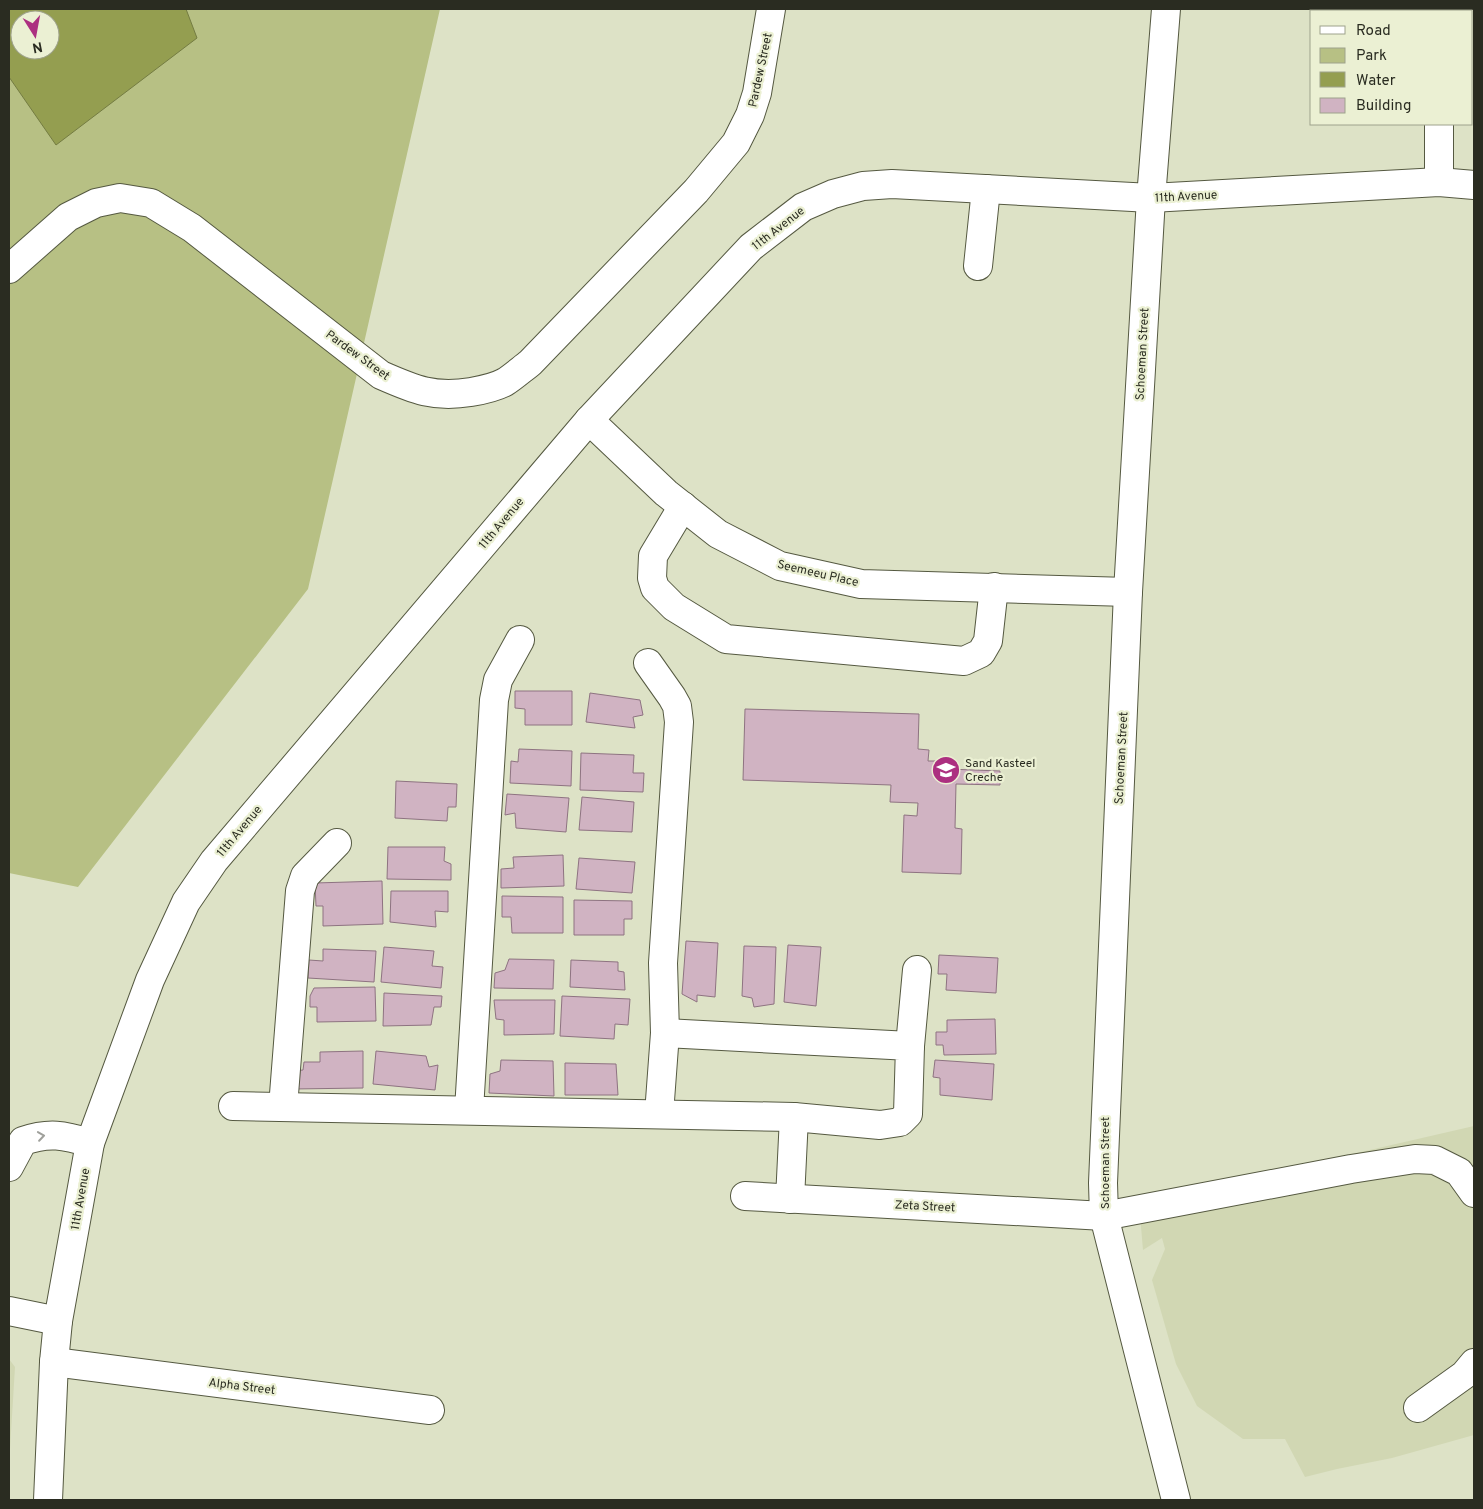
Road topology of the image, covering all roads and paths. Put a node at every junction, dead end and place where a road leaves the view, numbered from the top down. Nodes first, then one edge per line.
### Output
1 (771, 9) edge
2 (1166, 9) edge
3 (1440, 125) edge
4 (1439, 182) junction
5 (1474, 185) edge
6 (986, 189) junction
7 (1151, 198) junction
8 (978, 266) dead end
9 (9, 268) edge
10 (589, 420) junction
11 (683, 506) junction
12 (994, 587) junction
13 (1128, 592) junction
14 (520, 640) dead end
15 (648, 663) dead end
16 (337, 843) dead end
17 (917, 970) dead end
18 (665, 1032) junction
19 (910, 1046) junction
20 (232, 1106) dead end
21 (283, 1107) junction
22 (469, 1110) junction
23 (659, 1114) junction
24 (794, 1117) junction
25 (90, 1143) junction
26 (9, 1167) edge
27 (1474, 1193) edge
28 (745, 1196) dead end
29 (790, 1199) junction
30 (1104, 1216) junction
31 (9, 1311) edge
32 (58, 1321) junction
33 (54, 1362) junction
34 (1474, 1363) edge
35 (1418, 1408) dead end
36 (430, 1410) dead end
37 (48, 1500) edge
38 (1176, 1500) edge

1 - 9 street, Pardew Street
2 - 7 street, Schoeman Street
3 - 4 street
4 - 5 street, 11th Avenue
4 - 7 street, 11th Avenue
6 - 7 street, 11th Avenue
6 - 8 street
6 - 10 street, 11th Avenue
7 - 13 street, Schoeman Street
10 - 11 street, Seemeeu Place
10 - 25 street, 11th Avenue
11 - 12 street, Seemeeu Place
11 - 12 street
12 - 13 street, Seemeeu Place
13 - 30 street, Schoeman Street
14 - 22 street
15 - 18 street
16 - 21 street
17 - 19 street
18 - 19 street
18 - 23 street
19 - 24 street
20 - 21 street
21 - 22 street
22 - 23 street
23 - 24 street
24 - 29 street
26 -> 25 street
25 - 32 street, 11th Avenue
27 - 30 street, Zeta Street
28 - 29 street, Zeta Street
29 - 30 street, Zeta Street
30 - 38 street, Schoeman Street
31 - 32 street
32 - 33 street, 11th Avenue
33 - 36 street, Alpha Street
33 - 37 street, 11th Avenue
34 - 35 street

